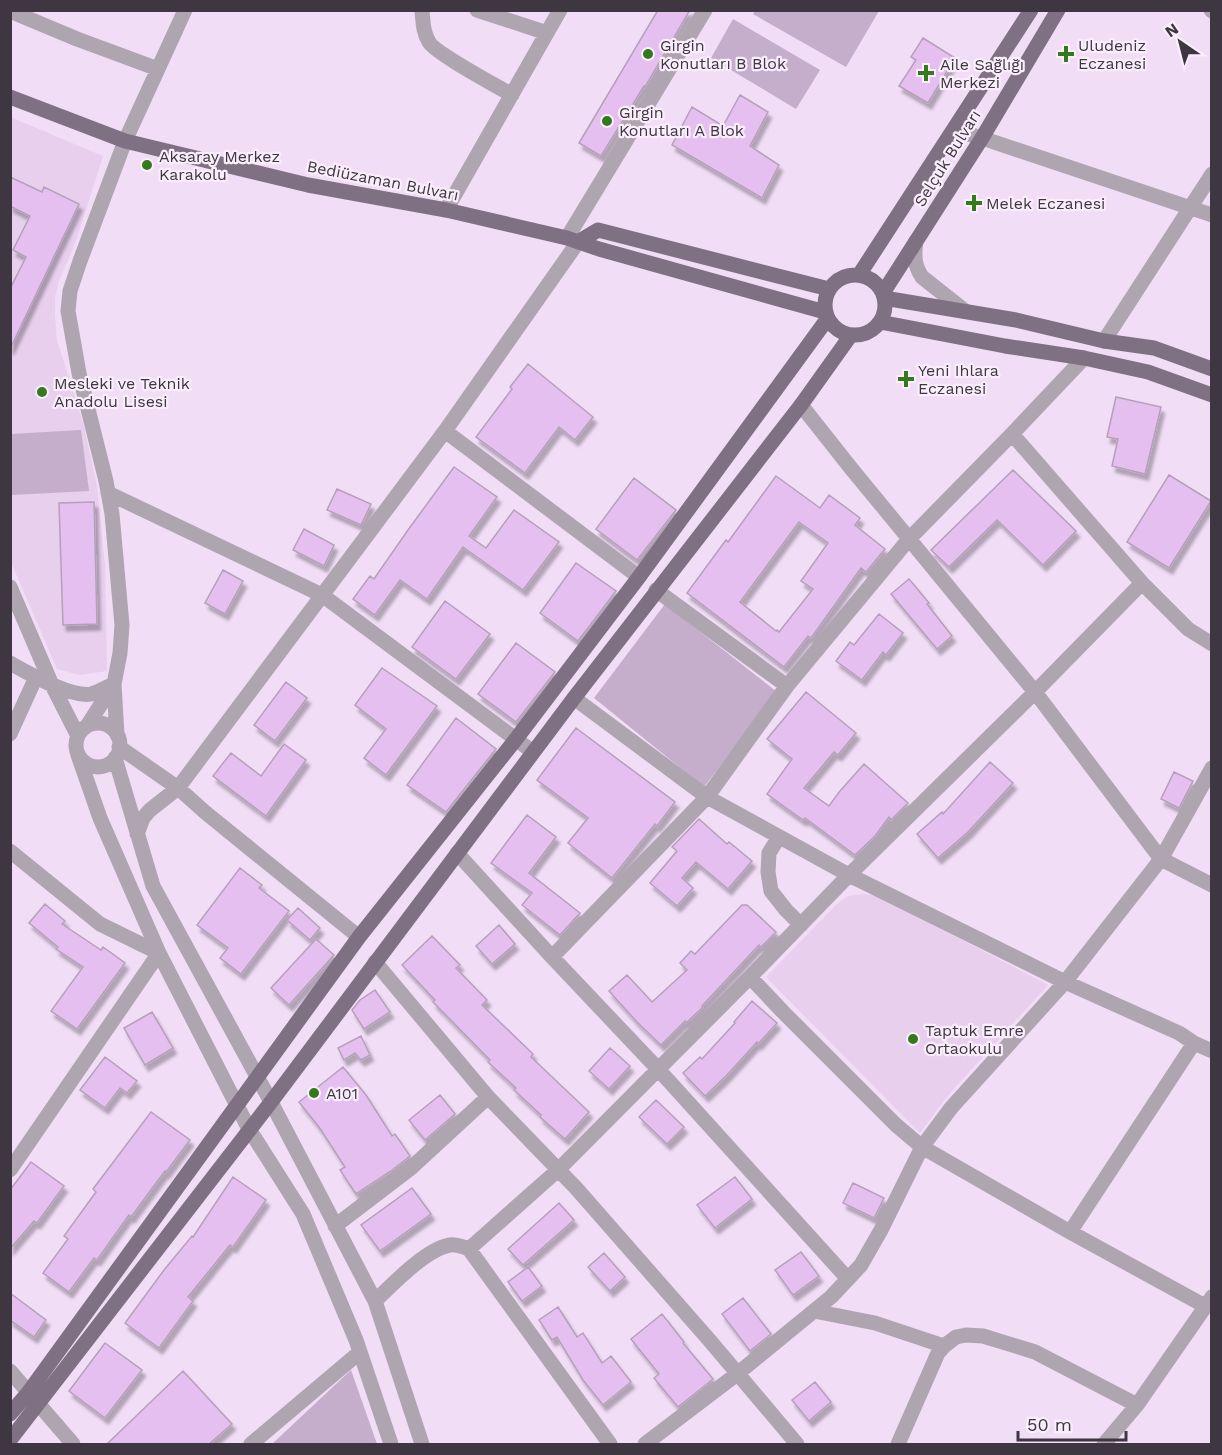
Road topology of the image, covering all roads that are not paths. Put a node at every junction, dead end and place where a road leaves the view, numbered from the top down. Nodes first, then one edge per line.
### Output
1 (185, 10) edge
2 (422, 10) edge
3 (477, 10) edge
4 (560, 10) edge
5 (705, 10) edge
6 (1031, 10) edge
7 (1058, 10) edge
8 (10, 11) edge
9 (547, 33) junction
10 (158, 69) junction
11 (512, 95) junction
12 (10, 97) edge
13 (954, 130) junction
14 (982, 138) junction
15 (126, 141) junction
16 (1212, 174) edge
17 (1190, 208) junction
18 (446, 210) junction
19 (1212, 215) edge
20 (572, 240) junction
21 (916, 241) junction
22 (859, 275) junction
23 (830, 289) junction
24 (884, 295) junction
25 (965, 311) junction
26 (826, 315) junction
27 (880, 322) junction
28 (851, 335) junction
29 (1104, 340) junction
30 (1084, 358) junction
31 (1212, 369) edge
32 (1212, 395) edge
33 (801, 405) junction
34 (445, 431) junction
35 (1012, 434) junction
36 (108, 493) junction
37 (909, 539) junction
38 (639, 577) junction
39 (1142, 584) junction
40 (10, 587) edge
41 (657, 590) junction
42 (322, 596) junction
43 (1212, 644) edge
44 (10, 663) edge
45 (36, 677) junction
46 (114, 684) junction
47 (51, 685) junction
48 (787, 686) junction
49 (1035, 692) junction
50 (574, 698) junction
51 (82, 731) junction
52 (10, 734) edge
53 (516, 739) junction
54 (117, 747) junction
55 (533, 752) junction
56 (78, 755) junction
57 (1212, 768) edge
58 (178, 788) junction
59 (707, 797) junction
60 (137, 834) junction
61 (779, 837) junction
62 (10, 851) edge
63 (457, 853) junction
64 (1161, 859) junction
65 (849, 875) junction
66 (1212, 885) edge
67 (801, 925) junction
68 (359, 937) junction
69 (159, 953) junction
70 (552, 957) junction
71 (375, 962) junction
72 (750, 977) junction
73 (1065, 982) junction
74 (1194, 1043) junction
75 (1212, 1051) edge
76 (658, 1069) junction
77 (257, 1077) junction
78 (488, 1097) junction
79 (271, 1102) junction
80 (236, 1105) junction
81 (249, 1129) junction
82 (922, 1147) junction
83 (10, 1170) edge
84 (558, 1170) junction
85 (336, 1226) junction
86 (1070, 1232) junction
87 (469, 1249) junction
88 (848, 1279) junction
89 (375, 1301) junction
90 (1208, 1301) edge
91 (814, 1311) junction
92 (944, 1346) junction
93 (360, 1352) junction
94 (10, 1371) edge
95 (737, 1374) junction
96 (33, 1398) junction
97 (1137, 1405) junction
98 (10, 1414) edge
99 (10, 1440) edge
100 (1112, 1442) edge
101 (73, 1444) edge
102 (251, 1444) edge
103 (391, 1444) edge
104 (422, 1444) edge
105 (610, 1444) edge
106 (645, 1444) edge
107 (797, 1444) edge
108 (898, 1444) edge

1 - 10 street
2 - 11 street
3 - 9 street
4 - 9 street
5 - 20 street
6 - 13 main road, Selçuk Bulvarı
7 - 14 main road, Selçuk Bulvarı
8 - 10 street
9 - 11 street
10 - 15 street
11 - 18 street
12 - 15 main road, Bediüzaman Bulvarı
13 - 14 street
13 - 22 main road, Selçuk Bulvarı
14 - 17 street
14 - 21 main road, Selçuk Bulvarı
15 - 18 main road, Bediüzaman Bulvarı
15 - 36 street
16 - 17 street
17 - 19 street
17 - 29 street
18 - 20 main road, Bediüzaman Bulvarı
20 - 23 main road
20 - 26 main road, Bediüzaman Bulvarı
20 - 34 street
21 - 24 main road, Selçuk Bulvarı
21 - 25 street
22 - 23 main road
22 - 24 main road
23 - 26 main road
24 - 25 main road
24 - 27 main road
25 - 29 main road
26 - 28 main road
26 - 38 main road
27 - 28 main road
27 - 30 main road
28 - 33 main road
29 - 31 main road
30 - 32 main road
30 - 35 street
33 - 37 street
33 - 41 main road
34 - 38 street
34 - 42 street
35 - 37 street
35 - 39 street
36 - 42 street
36 - 46 street
37 - 48 street
37 - 49 street
38 - 53 main road
39 - 43 street
39 - 49 street
40 - 47 street
41 - 48 street
41 - 50 main road
42 - 53 street
42 - 58 street
44 - 45 street
45 - 47 street
45 - 52 street
46 - 47 street
46 - 51 street
46 - 54 street
47 - 51 street
48 - 59 street
49 - 64 street
49 - 65 street
50 - 55 main road
50 - 59 street
51 - 54 street
51 - 56 street
53 - 55 street
53 - 68 main road
54 - 56 street
54 - 58 street
54 - 60 street
55 - 63 main road
56 - 69 street
57 - 64 street
58 - 60 street
58 - 68 street
59 - 61 street
59 - 70 street
60 - 77 street
61 - 65 street
61 - 67 street
62 - 69 street
63 - 70 street
63 - 71 main road
64 - 66 street
64 - 73 street
65 - 67 street
65 - 73 street
67 - 72 street
68 - 77 main road
69 - 80 street
69 - 83 street
70 - 76 street
71 - 78 street
71 - 79 main road
72 - 76 street
72 - 82 street
73 - 74 street
73 - 82 street
74 - 75 street
74 - 86 street
76 - 84 street
76 - 88 street
77 - 79 street
77 - 80 main road
78 - 84 street
78 - 85 street
79 - 81 main road
79 - 85 street
80 - 81 street
80 - 96 main road
81 - 93 street
81 - 96 main road
82 - 86 street
82 - 88 street
84 - 87 street
84 - 95 street
85 - 89 street
86 - 90 street
87 - 89 street
87 - 105 street
88 - 91 street
89 - 104 street
90 - 97 street
91 - 92 street
91 - 95 street
92 - 97 street
92 - 108 street
93 - 102 street
93 - 103 street
94 - 96 street
95 - 106 street
95 - 107 street
96 - 98 main road
96 - 99 main road
96 - 101 street
97 - 100 street

